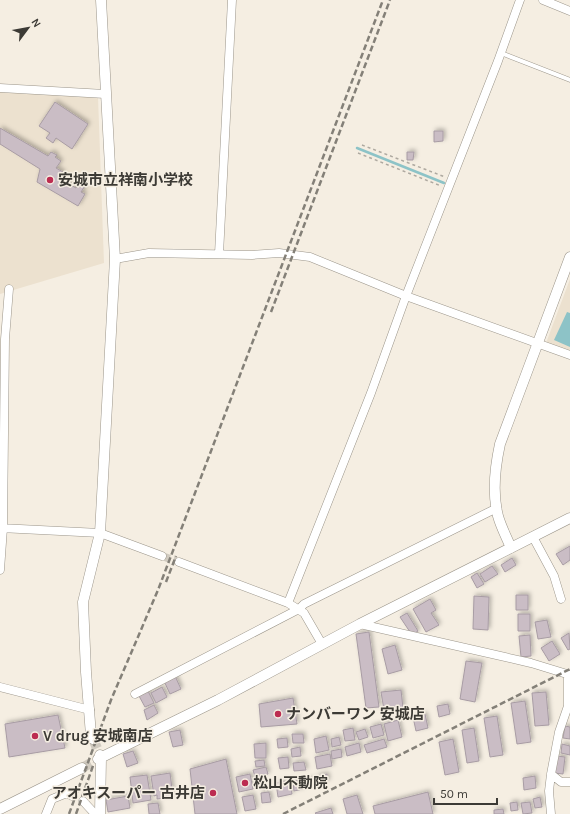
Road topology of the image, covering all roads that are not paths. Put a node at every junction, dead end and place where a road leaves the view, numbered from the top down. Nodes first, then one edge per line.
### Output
1 (101, 0) edge
2 (232, 0) edge
3 (520, 0) edge
4 (543, 0) edge
5 (570, 11) edge
6 (501, 53) junction
7 (570, 80) edge
8 (0, 88) edge
9 (105, 94) junction
10 (219, 254) junction
11 (570, 257) edge
12 (115, 259) junction
13 (10, 289) dead end
14 (406, 296) junction
15 (538, 344) junction
16 (570, 356) edge
17 (497, 508) junction
18 (570, 518) edge
19 (2, 528) edge
20 (100, 533) junction
21 (533, 537) junction
22 (511, 548) junction
23 (162, 556) tunnel mouth
24 (179, 562) tunnel mouth
25 (0, 570) edge
26 (561, 599) dead end
27 (288, 604) junction
28 (299, 609) junction
29 (360, 624) junction
30 (322, 644) junction
31 (569, 675) edge
32 (0, 688) edge
33 (135, 694) dead end
34 (90, 710) junction
35 (566, 721) edge
36 (93, 739) tunnel mouth
37 (82, 768) tunnel mouth
38 (551, 774) junction
39 (570, 782) edge
40 (72, 796) dead end
41 (83, 802) dead end
42 (0, 809) edge
43 (46, 814) edge
44 (95, 814) edge
45 (100, 814) edge
46 (552, 814) edge

1 - 9 street
2 - 10 street
3 - 6 street
4 - 5 street
6 - 7 lane
6 - 14 street
8 - 9 street
9 - 12 street
10 - 12 street
10 - 14 street
11 - 15 street
12 - 20 street
13 - 19 street
14 - 15 street
14 - 27 street
15 - 16 street
15 - 17 street
17 - 22 street
17 - 28 street
18 - 21 street
19 - 20 street
19 - 25 street
20 - 23 street
20 - 34 street
21 - 22 street
21 - 26 street
22 - 29 street
24 - 27 street
27 - 28 street
28 - 30 street
28 - 33 street
29 - 30 street
29 - 31 street
30 - 45 street
31 - 35 street
32 - 34 street
34 - 36 street
35 - 38 street
37 - 42 street
38 - 39 street
38 - 46 street
40 - 43 street
41 - 44 street

